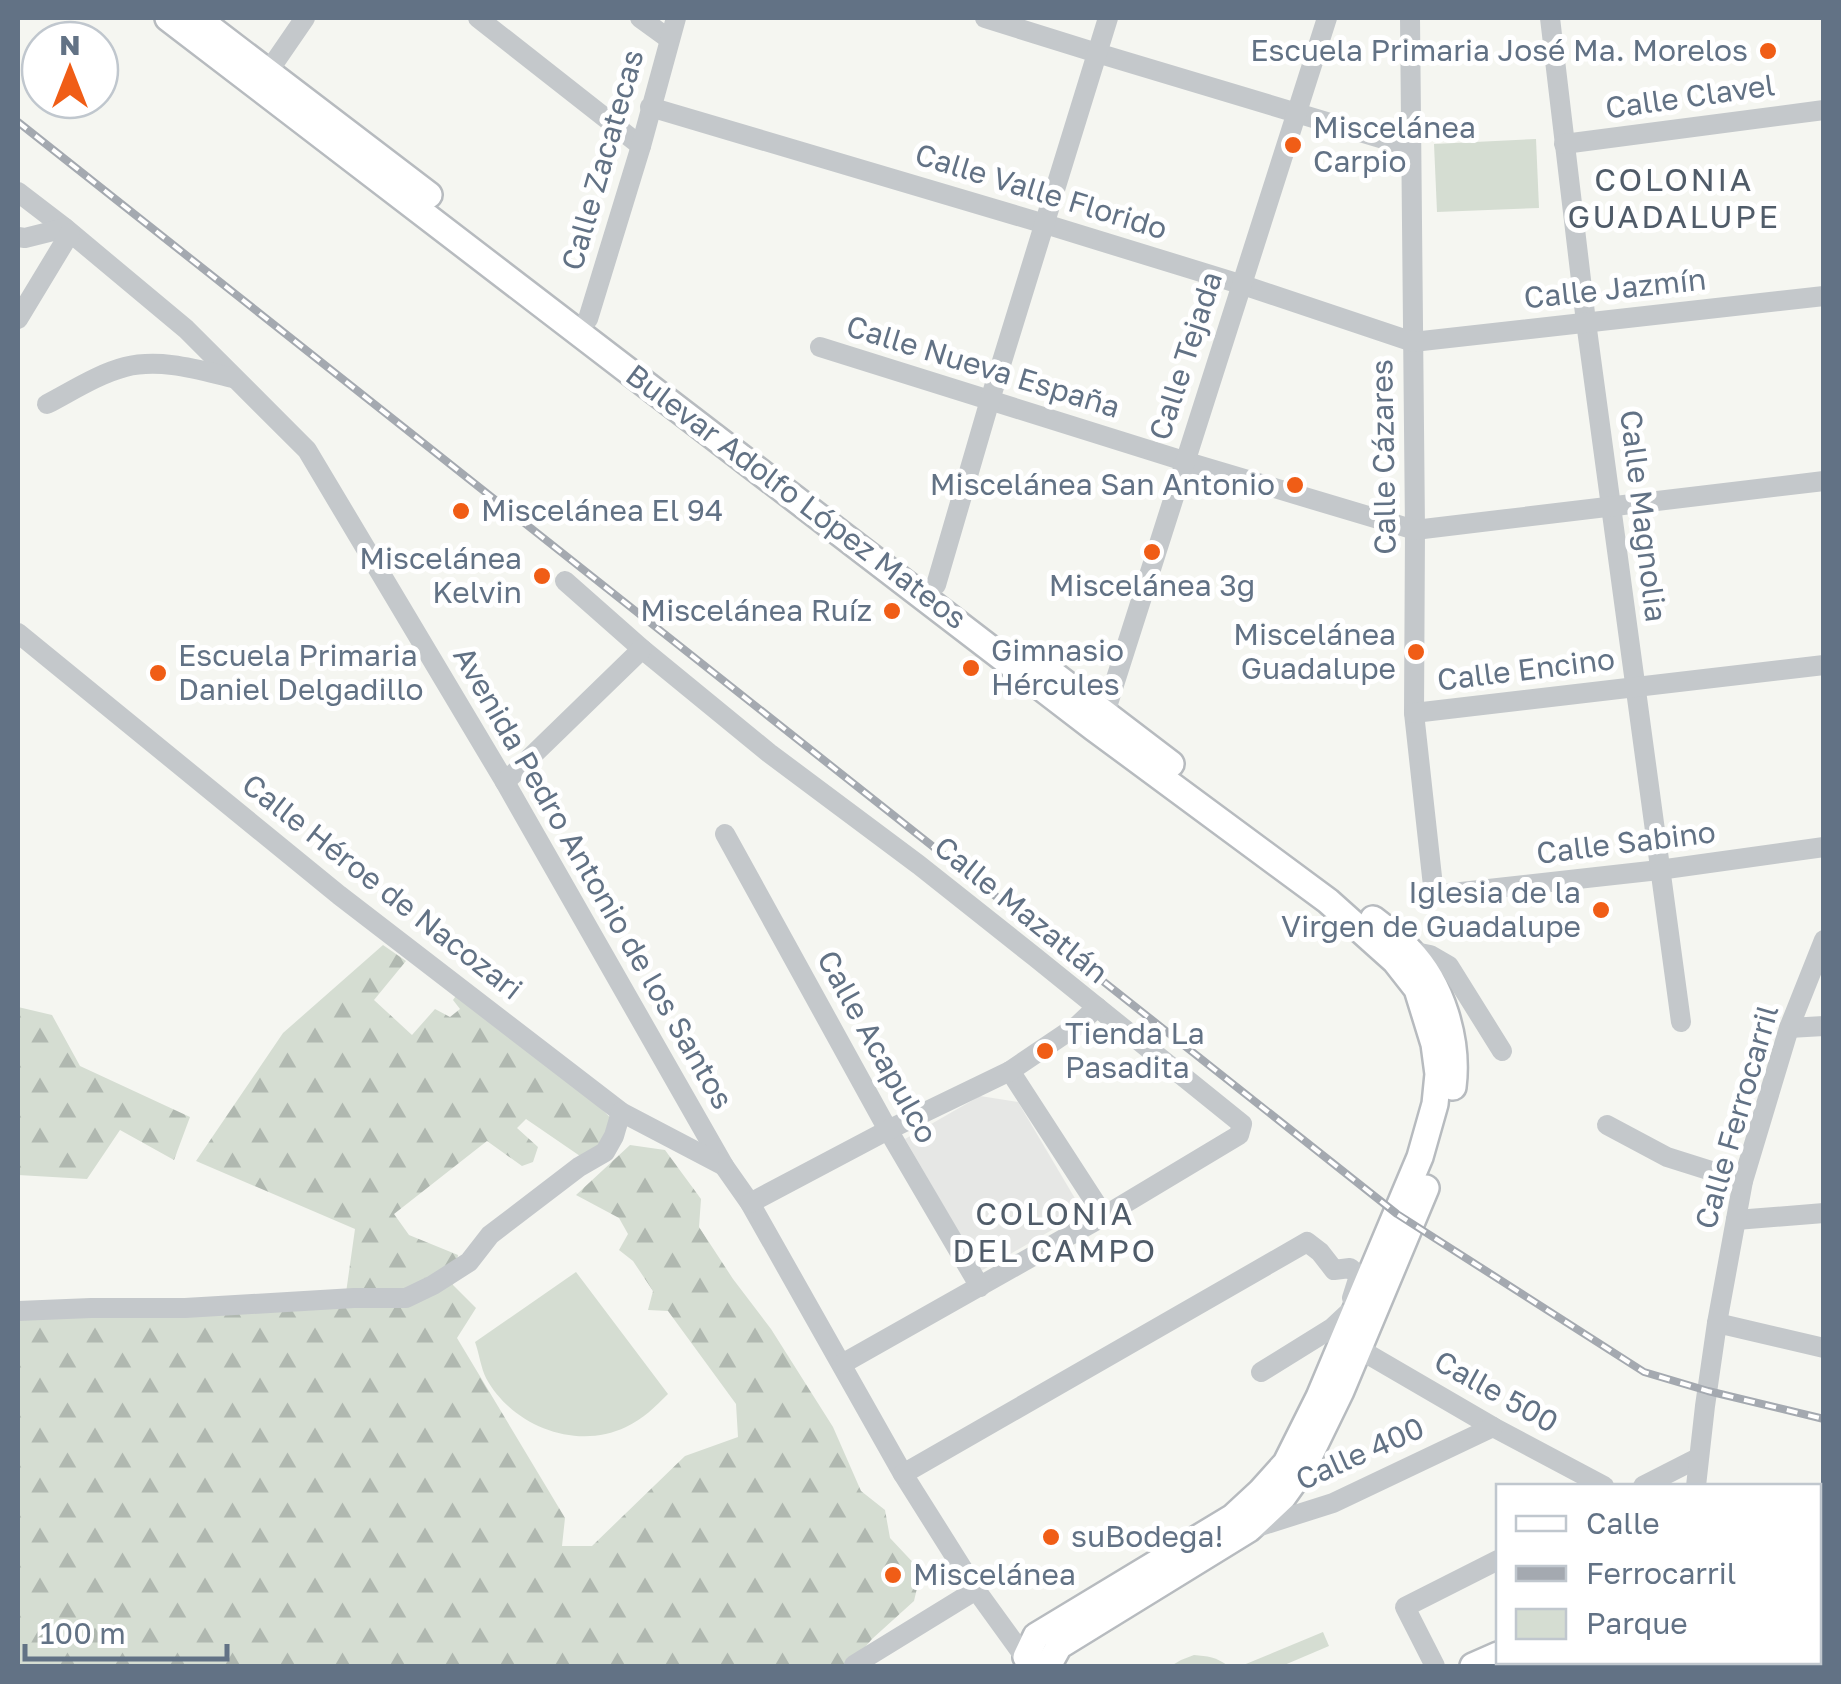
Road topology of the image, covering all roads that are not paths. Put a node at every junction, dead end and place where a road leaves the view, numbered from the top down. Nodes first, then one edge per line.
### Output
1 (168, 18) edge
2 (197, 18) edge
3 (305, 18) edge
4 (478, 18) edge
5 (640, 18) edge
6 (676, 18) edge
7 (985, 18) edge
8 (1108, 18) edge
9 (1327, 18) edge
10 (1410, 18) edge
11 (1550, 18) edge
12 (669, 39) junction
13 (1097, 54) junction
14 (262, 79) junction
15 (650, 106) junction
16 (1824, 110) edge
17 (1296, 114) junction
18 (1564, 144) junction
19 (641, 146) junction
20 (1410, 147) junction
21 (18, 192) edge
22 (1045, 224) junction
23 (68, 230) junction
24 (18, 237) edge
25 (1240, 284) junction
26 (1824, 296) edge
27 (18, 319) edge
28 (581, 320) junction
29 (1586, 322) junction
30 (1413, 342) junction
31 (820, 347) dead end
32 (235, 379) junction
33 (990, 400) junction
34 (48, 404) dead end
35 (1184, 461) junction
36 (1824, 482) edge
37 (1612, 508) junction
38 (1416, 530) junction
39 (566, 582) dead end
40 (936, 585) junction
41 (18, 633) edge
42 (642, 649) junction
43 (1824, 665) edge
44 (1634, 688) junction
45 (1414, 713) junction
46 (1100, 720) junction
47 (504, 782) junction
48 (724, 834) dead end
49 (1824, 847) edge
50 (1659, 870) junction
51 (1434, 894) joint
52 (1824, 940) edge
53 (1410, 951) junction
54 (1098, 1008) junction
55 (1680, 1022) dead end
56 (1824, 1026) edge
57 (1790, 1028) junction
58 (1502, 1051) dead end
59 (1010, 1071) junction
60 (622, 1112) junction
61 (1607, 1124) dead end
62 (888, 1130) junction
63 (724, 1166) junction
64 (1744, 1181) junction
65 (750, 1203) junction
66 (1824, 1213) edge
67 (1104, 1216) junction
68 (1736, 1220) junction
69 (980, 1286) junction
70 (18, 1311) edge
71 (1350, 1315) junction
72 (1717, 1323) junction
73 (1824, 1348) edge
74 (1358, 1349) junction
75 (842, 1364) junction
76 (1261, 1372) dead end
77 (1492, 1427) junction
78 (1698, 1458) junction
79 (903, 1474) junction
80 (1600, 1484) edge
81 (1647, 1484) edge
82 (1696, 1484) edge
83 (1249, 1530) junction
84 (1496, 1561) edge
85 (976, 1590) junction
86 (1496, 1656) edge
87 (1035, 1663) edge
88 (854, 1665) edge
89 (1435, 1666) edge
90 (1473, 1666) edge

1 - 14 main road, Bulevar Adolfo López Mateos
2 - 14 main road, Bulevar Adolfo López Mateos
3 - 14 street
4 - 19 street
5 - 12 street
6 - 12 street, Calle Zacatecas
7 - 13 street
8 - 13 street
9 - 17 street, Calle Tejada
10 - 20 street, Calle Cázares
11 - 18 street, Calle Magnolia
12 - 15 street, Calle Zacatecas
13 - 17 street
13 - 22 street
14 - 28 main road, Bulevar Adolfo López Mateos
15 - 19 street, Calle Zacatecas
15 - 22 street, Calle Valle Florido
16 - 18 street, Calle Clavel
17 - 20 street
17 - 25 street, Calle Tejada
18 - 29 street, Calle Magnolia
19 - 28 street, Calle Zacatecas
20 - 30 street, Calle Cázares
21 - 23 street, Avenida Pedro Antonio de los Santos
22 - 25 street, Calle Valle Florido
22 - 33 street
23 - 24 street
23 - 27 street
23 - 32 street, Avenida Pedro Antonio de los Santos
25 - 30 street, Calle Valle Florido
25 - 35 street, Calle Tejada
26 - 29 street, Calle Jazmín
28 - 40 main road, Bulevar Adolfo López Mateos
28 - 46 main road, Bulevar Adolfo López Mateos
29 - 30 street, Calle Jazmín
29 - 37 street, Calle Magnolia
30 - 38 street, Calle Cázares
31 - 33 street, Calle Nueva España
32 - 34 street
32 - 47 street, Avenida Pedro Antonio de los Santos
33 - 35 street, Calle Nueva España
33 - 40 street
35 - 38 street, Calle Nueva España
35 - 46 street, Calle Tejada
36 - 37 street
37 - 38 street
37 - 44 street, Calle Magnolia
38 - 45 street, Calle Cázares
39 - 42 street
40 - 46 main road, Bulevar Adolfo López Mateos
41 - 60 street, Calle Héroe de Nacozari
42 - 47 street
42 - 54 street, Calle Mazatlán
43 - 44 street, Calle Encino
44 - 45 street, Calle Encino
44 - 50 street, Calle Magnolia
45 - 51 street, Calle Cázares
46 - 53 main road, Bulevar Adolfo López Mateos
46 - 71 main road, Bulevar Adolfo López Mateos
47 - 63 street, Avenida Pedro Antonio de los Santos
48 - 62 street, Calle Acapulco
49 - 50 street, Calle Sabino
50 - 51 street, Calle Sabino
50 - 55 street, Calle Magnolia
52 - 57 street, Calle Ferrocarril
53 - 58 street
53 - 74 main road, Bulevar Adolfo López Mateos
54 - 59 street, Calle Mazatlán
54 - 67 street
56 - 57 street
57 - 64 street, Calle Ferrocarril
59 - 62 street, Calle Mazatlán
59 - 67 street
60 - 63 street, Calle Héroe de Nacozari
60 - 70 street
61 - 64 street
62 - 65 street, Calle Mazatlán
62 - 69 street, Calle Acapulco
63 - 65 street, Avenida Pedro Antonio de los Santos
64 - 68 street, Calle Ferrocarril
65 - 75 street, Avenida Pedro Antonio de los Santos
66 - 68 street
67 - 69 street
68 - 72 street, Calle Ferrocarril
69 - 75 street
71 - 76 street
71 - 79 street
71 - 87 main road, Bulevar Adolfo López Mateos
72 - 73 street
72 - 78 street, Calle Ferrocarril
74 - 77 street, Calle 500
74 - 83 main road, Bulevar Adolfo López Mateos
75 - 79 street, Avenida Pedro Antonio de los Santos
77 - 80 street, Calle 500
77 - 83 street, Calle 400
78 - 81 street
78 - 82 street, Calle Ferrocarril
79 - 85 street, Avenida Pedro Antonio de los Santos
83 - 87 main road, Bulevar Adolfo López Mateos
84 - 89 street
85 - 87 street, Avenida Pedro Antonio de los Santos
85 - 88 street
86 - 90 main road

